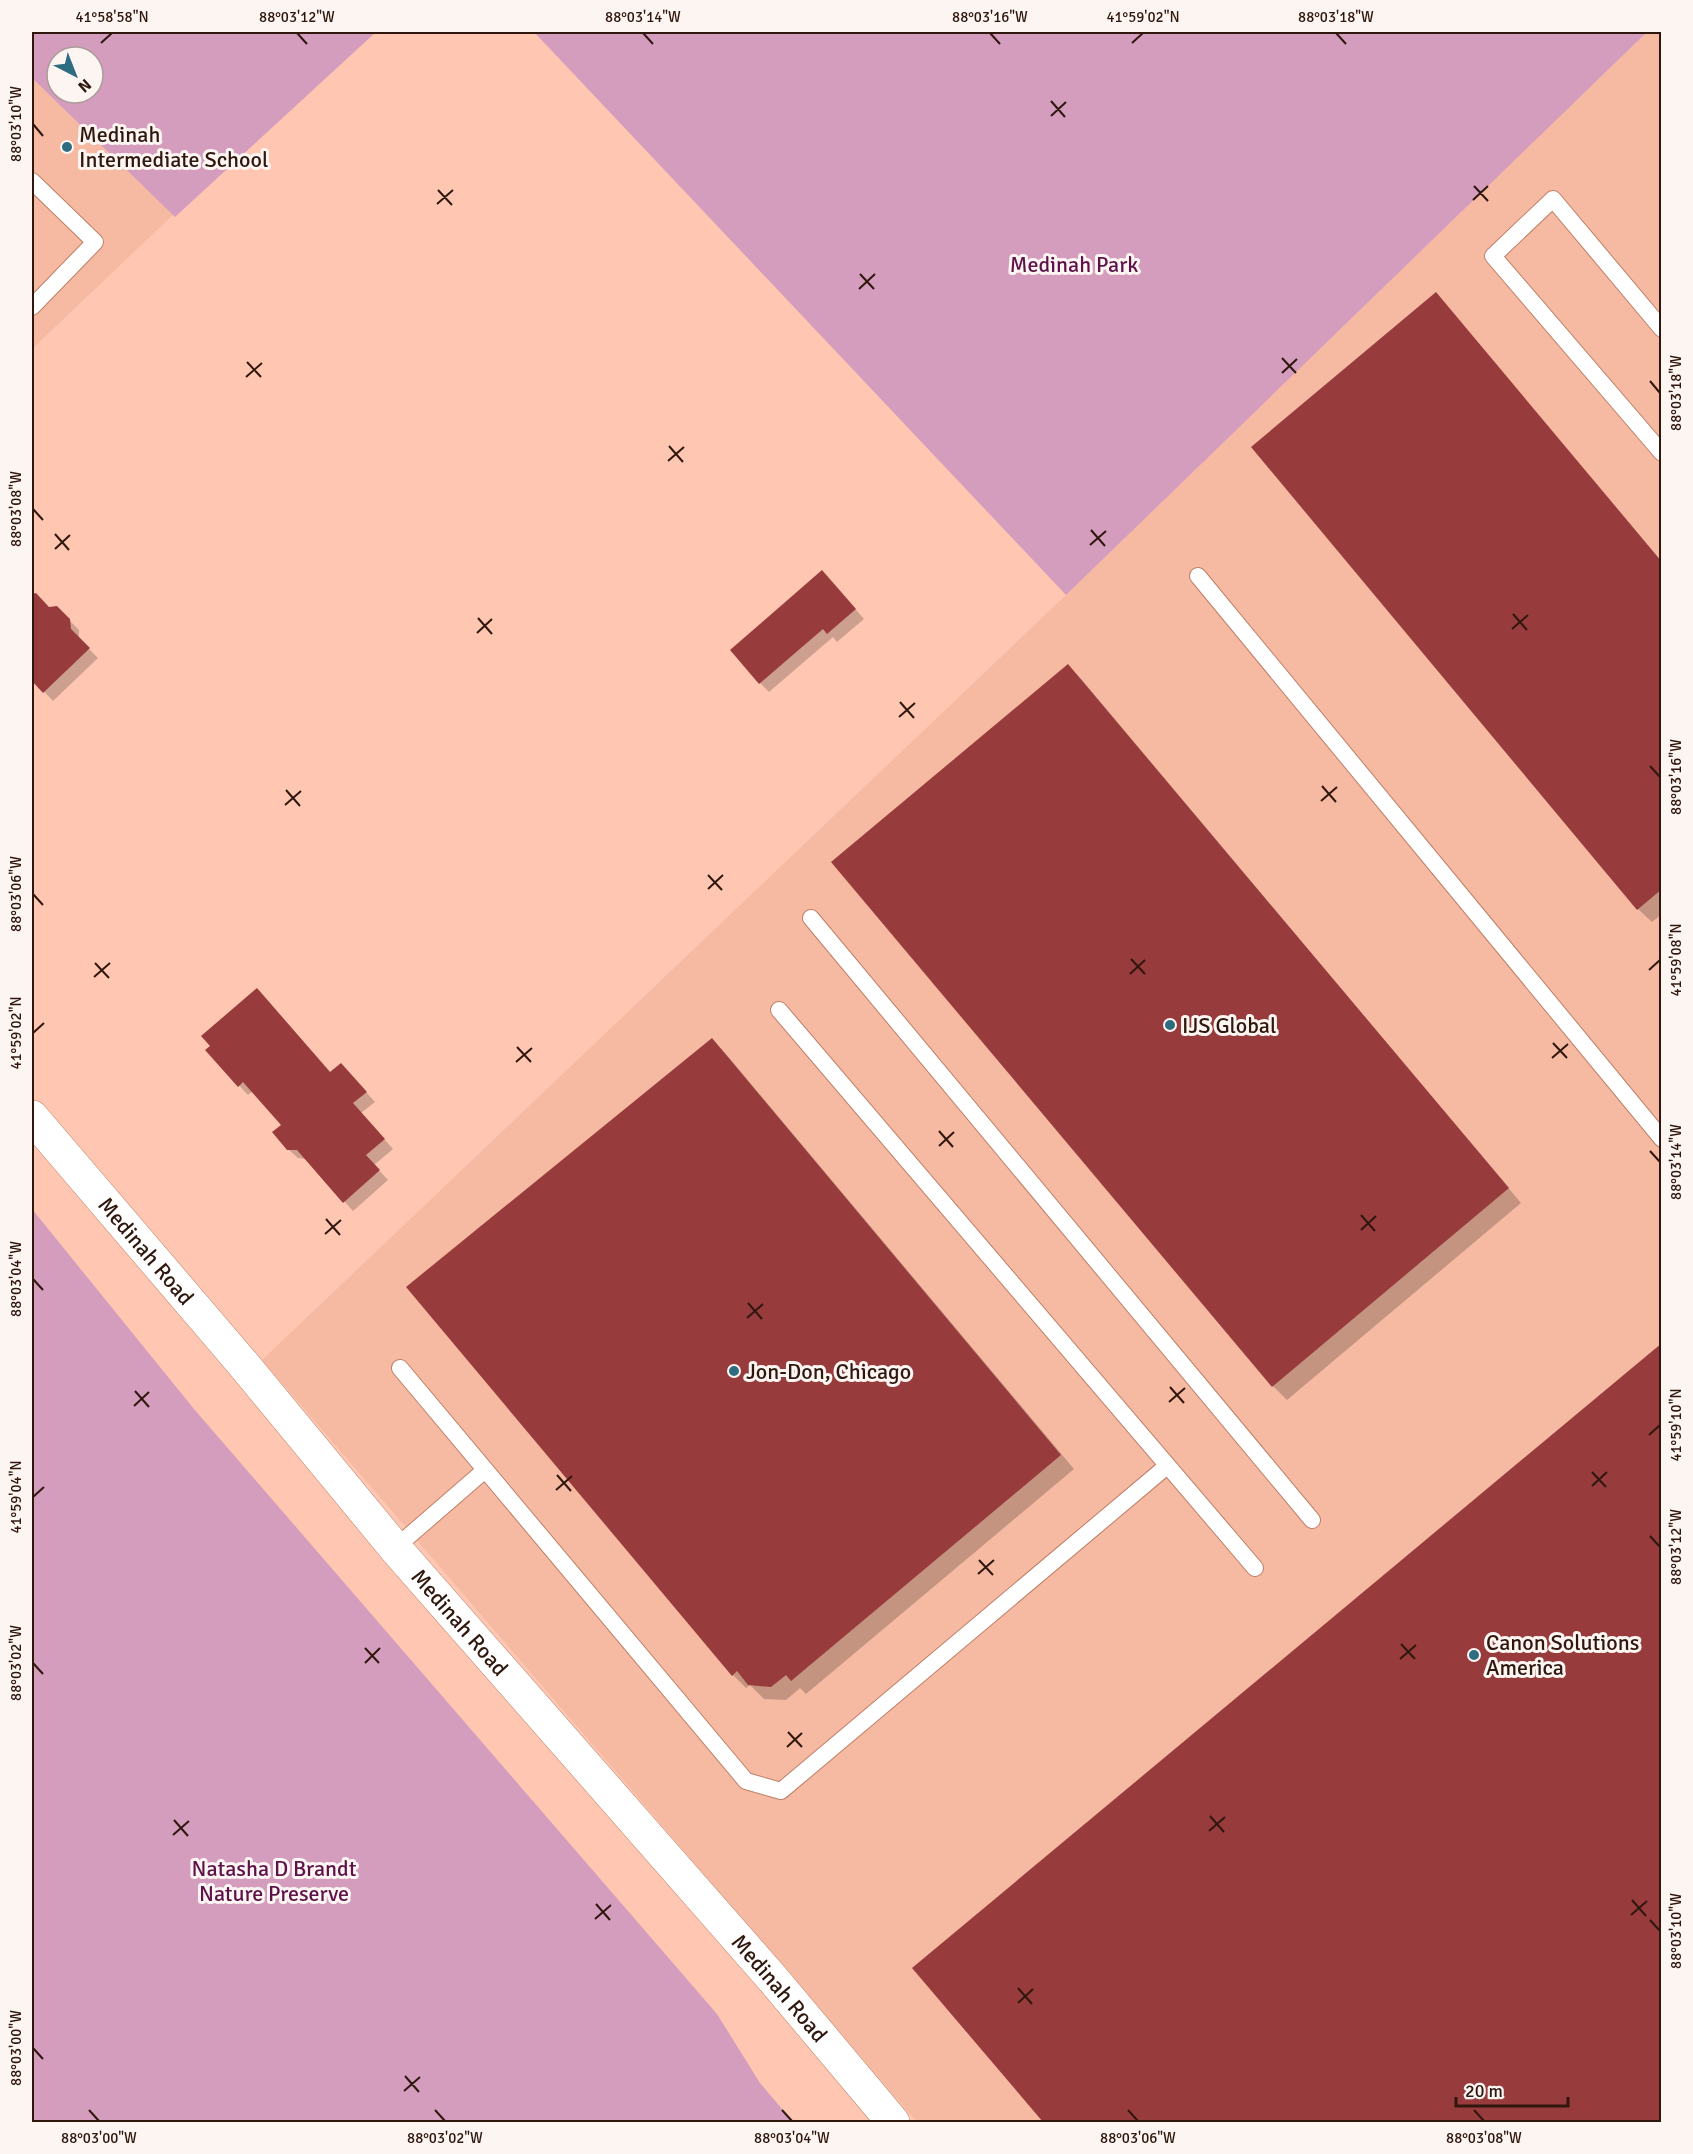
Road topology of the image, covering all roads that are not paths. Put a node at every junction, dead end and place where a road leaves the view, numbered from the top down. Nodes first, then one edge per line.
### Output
1 (32, 181) edge
2 (32, 307) edge
3 (1662, 329) edge
4 (1662, 453) edge
5 (1198, 576) dead end
6 (811, 918) dead end
7 (779, 1010) dead end
8 (32, 1117) edge
9 (1662, 1139) edge
10 (400, 1368) dead end
11 (1167, 1466) junction
12 (485, 1470) junction
13 (1312, 1520) dead end
14 (394, 1548) junction
15 (1255, 1568) dead end
16 (893, 2122) edge

1 - 2 lane
3 - 4 lane
5 - 9 lane
6 - 13 lane
7 - 11 lane
8 - 14 main road, Medinah Road
10 - 12 lane
11 - 12 lane
11 - 15 lane
12 - 14 lane
14 - 16 main road, Medinah Road

